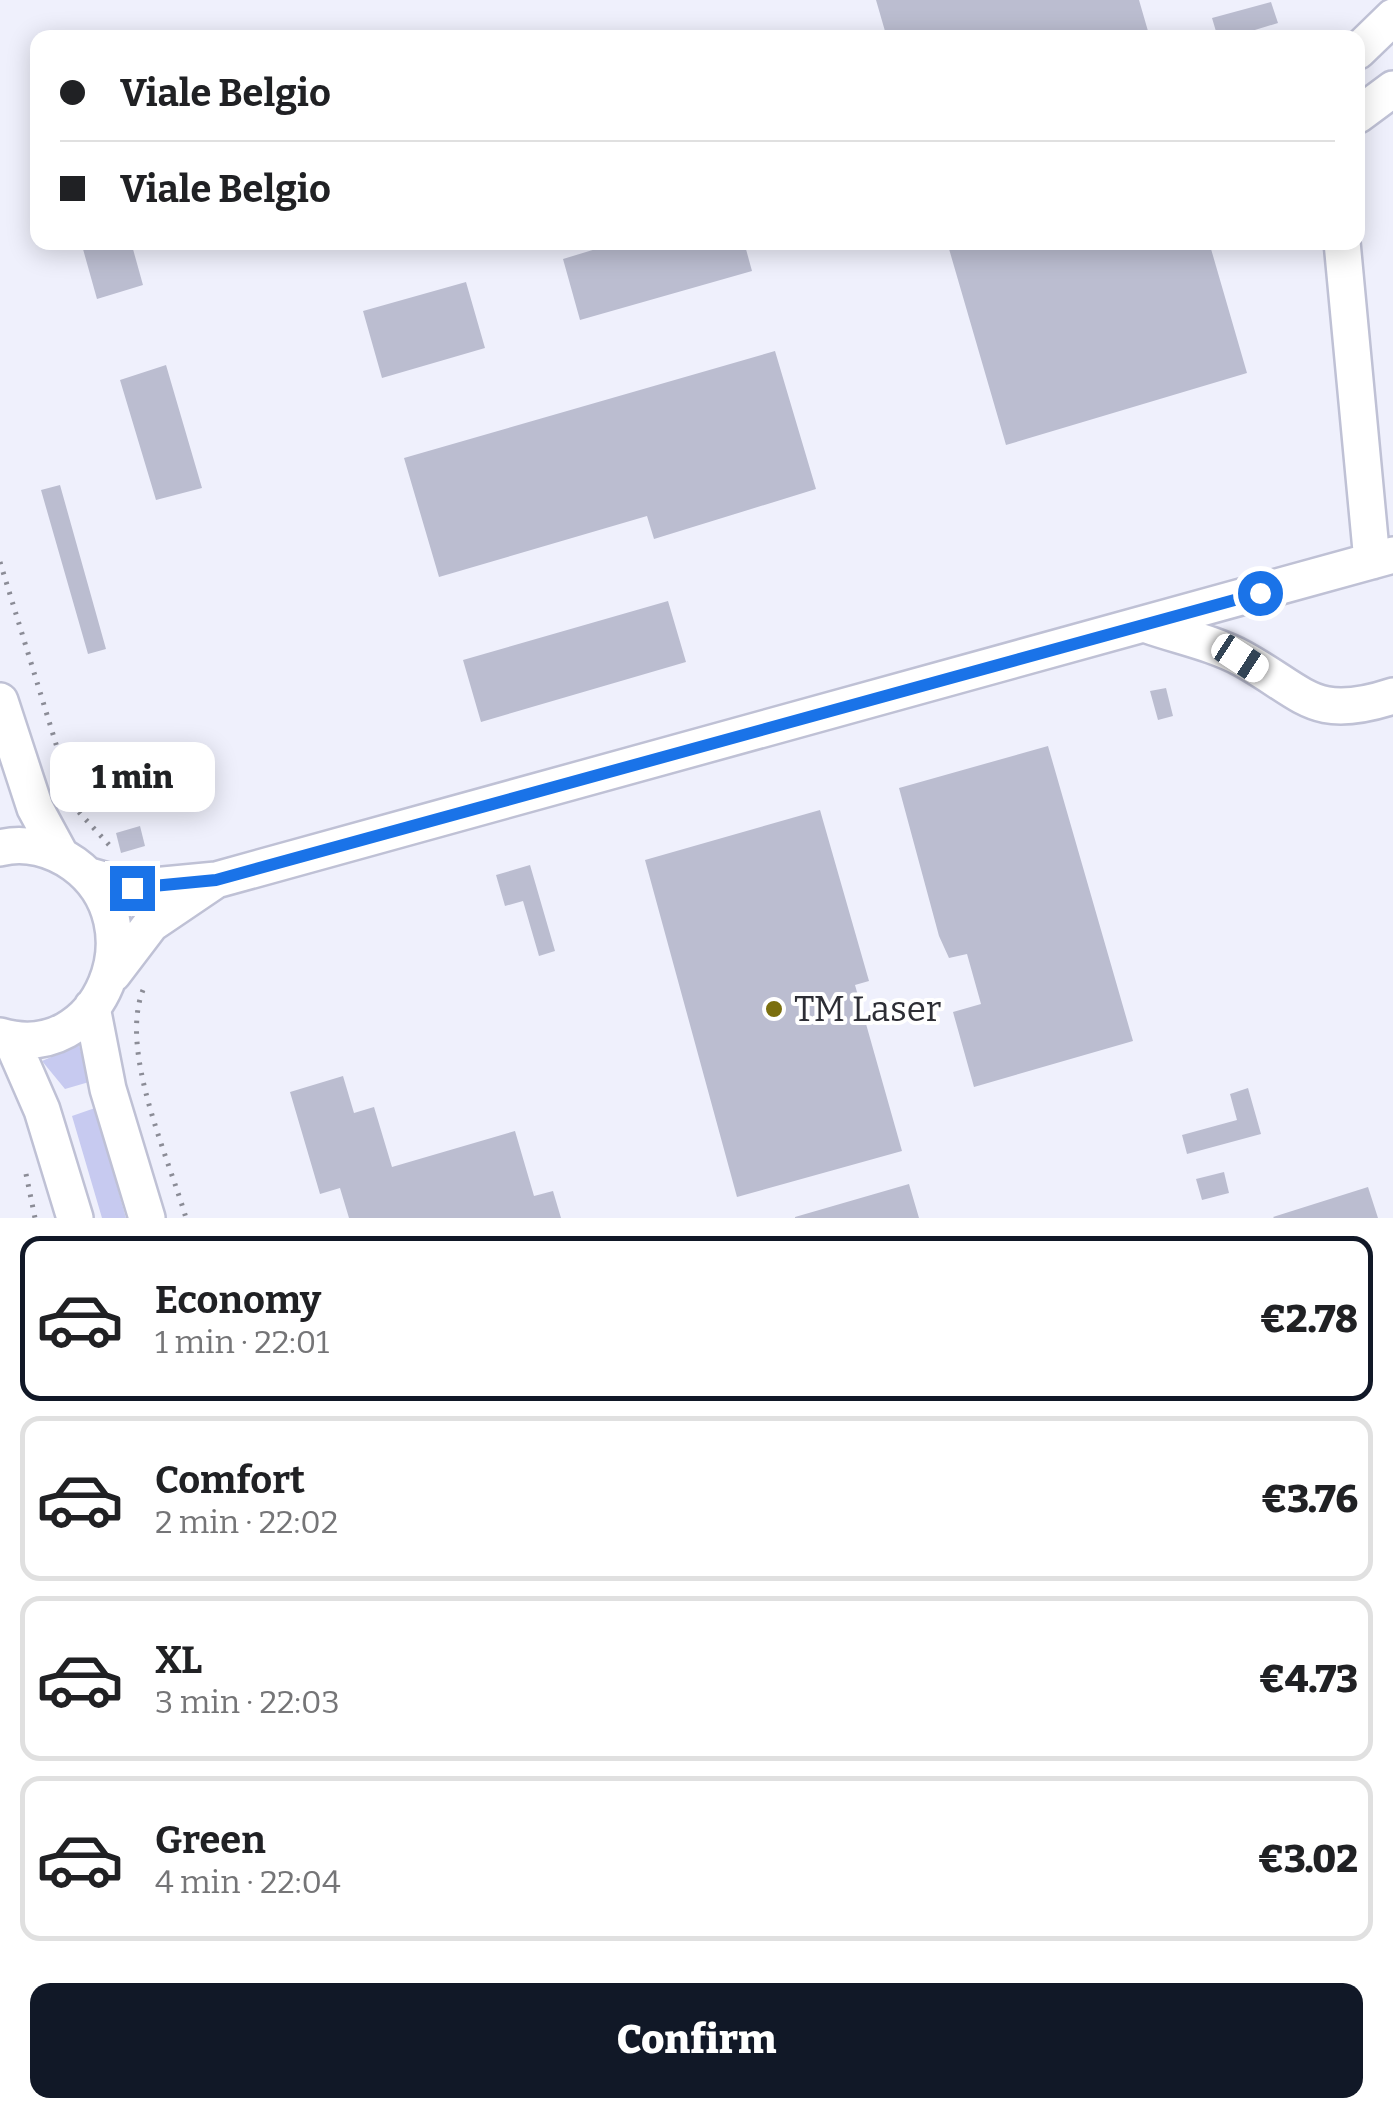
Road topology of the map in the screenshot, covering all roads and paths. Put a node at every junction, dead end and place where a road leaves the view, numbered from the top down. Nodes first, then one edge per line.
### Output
1 (1393, 17) edge
2 (1365, 43) edge
3 (1393, 89) edge
4 (1365, 109) edge
5 (1343, 250) edge
6 (1383, 558) edge
7 (1147, 625) junction
8 (1393, 696) edge
9 (0, 701) edge
10 (0, 848) edge
11 (60, 854) junction
12 (90, 876) junction
13 (216, 880) junction
14 (101, 993) junction
15 (5, 1038) edge
16 (75, 1218) edge
17 (147, 1218) edge

1 - 2 street
3 - 4 street
5 - 6 street
6 - 7 street
7 - 8 street
7 - 13 street
9 - 11 street
10 - 11 street
11 - 12 street
12 - 13 street
12 - 14 street
13 - 14 street
14 - 15 street
14 - 17 street
15 - 16 street

